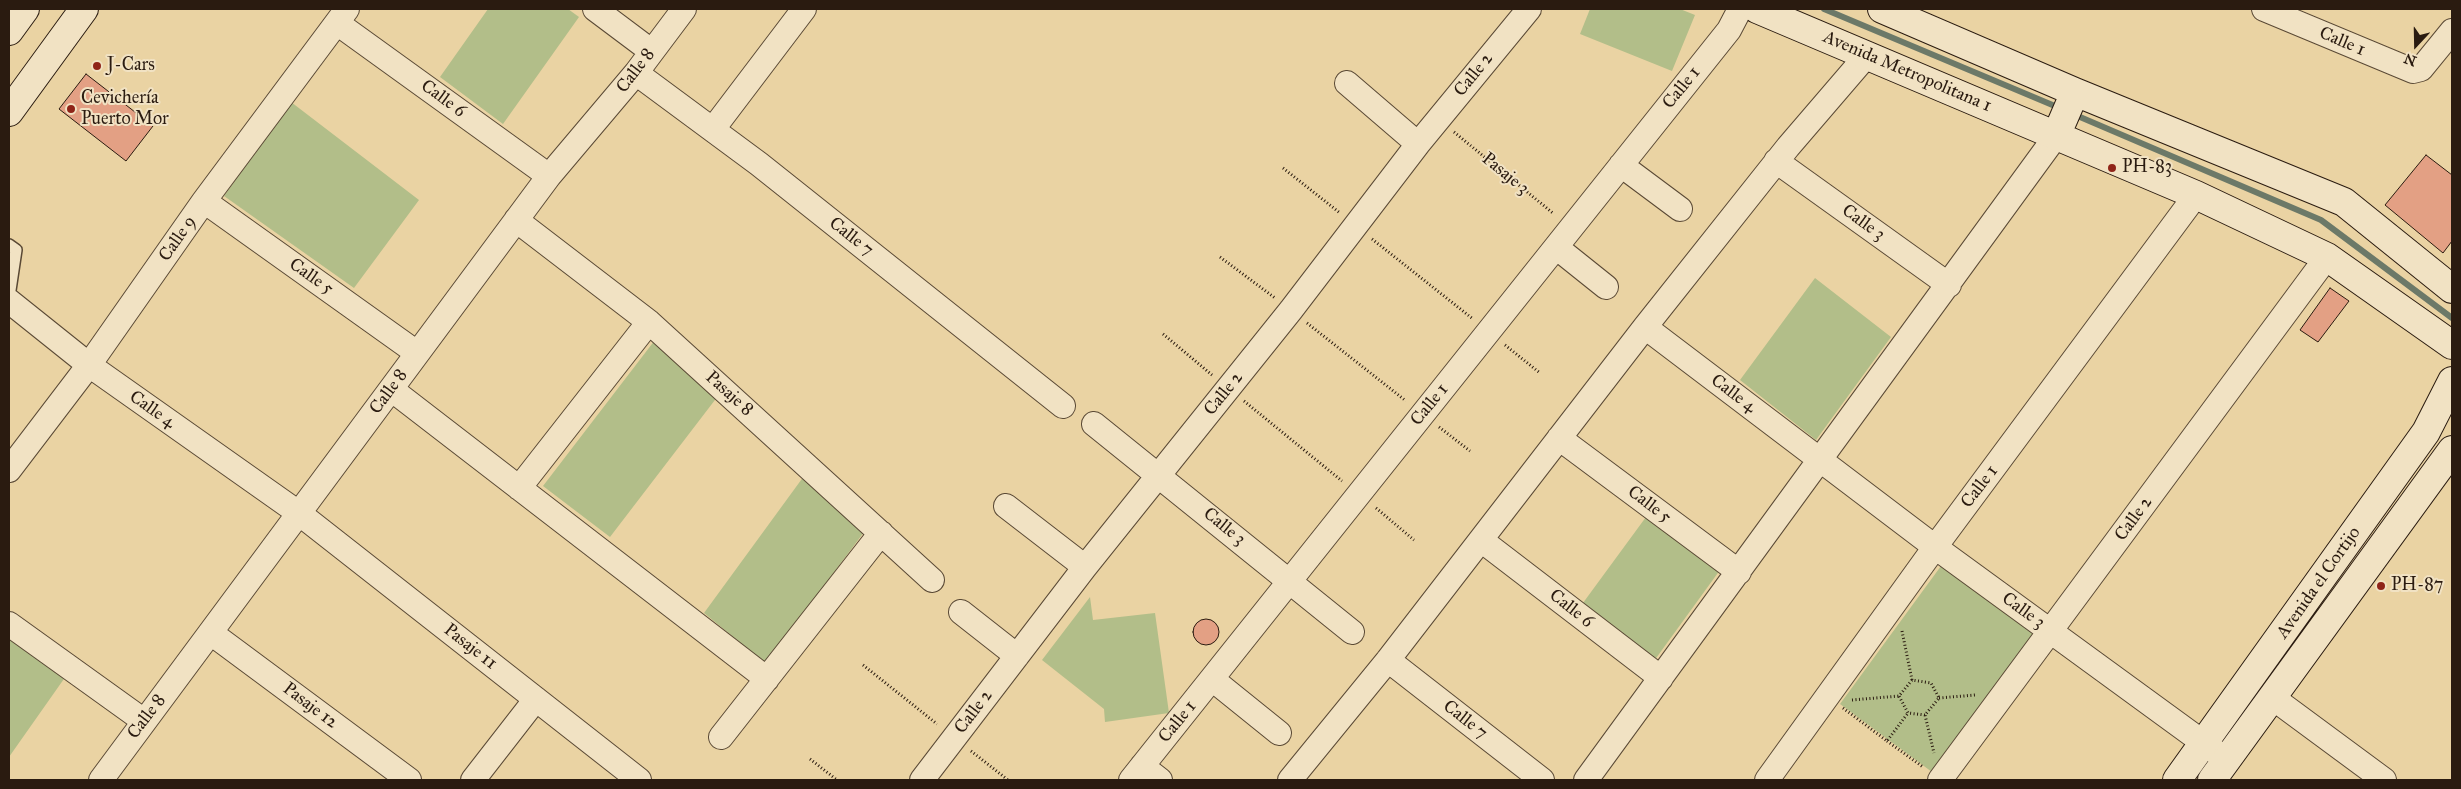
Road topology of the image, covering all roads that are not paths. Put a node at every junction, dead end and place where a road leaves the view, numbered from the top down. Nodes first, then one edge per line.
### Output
1 (25, 9) edge
2 (84, 9) edge
3 (595, 9) edge
4 (684, 9) edge
5 (804, 9) edge
6 (1528, 9) edge
7 (1740, 9) edge
8 (1758, 9) edge
9 (1882, 9) edge
10 (2264, 9) edge
11 (2291, 14) edge
12 (342, 16) edge
13 (9, 31) edge
14 (2452, 31) edge
15 (650, 51) junction
16 (1867, 55) junction
17 (636, 73) junction
18 (1347, 83) dead end
19 (2073, 97) junction
20 (9, 112) edge
21 (713, 129) junction
22 (2058, 131) junction
23 (1418, 144) junction
24 (1776, 161) junction
25 (1621, 165) junction
26 (549, 176) junction
27 (2196, 195) junction
28 (204, 201) junction
29 (1680, 210) dead end
30 (516, 220) junction
31 (9, 245) edge
32 (1556, 247) junction
33 (2327, 257) junction
34 (1949, 285) junction
35 (1606, 287) dead end
36 (2452, 288) edge
37 (9, 299) edge
38 (649, 322) junction
39 (1645, 327) junction
40 (2452, 345) edge
41 (417, 353) junction
42 (89, 365) junction
43 (2452, 381) edge
44 (391, 389) junction
45 (1063, 406) dead end
46 (1094, 424) dead end
47 (1559, 438) junction
48 (2452, 450) edge
49 (1821, 461) junction
50 (9, 470) edge
51 (1159, 474) junction
52 (518, 488) junction
53 (1006, 506) dead end
54 (300, 514) junction
55 (882, 533) junction
56 (1481, 540) junction
57 (1935, 547) junction
58 (1085, 568) junction
59 (1739, 572) junction
60 (932, 580) dead end
61 (1290, 581) junction
62 (961, 612) dead end
63 (9, 624) edge
64 (210, 632) junction
65 (1352, 632) dead end
66 (2052, 632) junction
67 (1017, 656) junction
68 (1388, 660) junction
69 (1661, 678) junction
70 (767, 679) junction
71 (1212, 680) junction
72 (2273, 698) junction
73 (536, 699) junction
74 (144, 721) junction
75 (1279, 733) dead end
76 (721, 737) dead end
77 (2204, 742) junction
78 (2220, 770) edge
79 (1144, 776) edge
80 (1942, 778) edge
81 (1294, 779) edge
82 (101, 780) edge
83 (409, 780) edge
84 (473, 780) edge
85 (639, 780) edge
86 (922, 780) edge
87 (1542, 780) edge
88 (1586, 780) edge
89 (1767, 780) edge
90 (2177, 780) edge
91 (2384, 780) edge

1 - 13 street
2 - 20 street
3 - 15 street
4 - 15 street, Calle 8
5 - 21 street
6 - 23 street, Calle 2
7 - 25 street, Calle 1
8 - 16 street, Avenida Metropolitana 1
9 - 19 street
10 - 11 street, Calle 1
11 - 14 street, Calle 1
12 - 26 street, Calle 6
12 - 28 street, Calle 9
15 - 17 street, Calle 8
16 - 22 street, Avenida Metropolitana 1
16 - 24 street
17 - 21 street, Calle 7
17 - 26 street, Calle 8
18 - 23 street
19 - 22 street
19 - 36 street
21 - 45 street, Calle 7
22 - 27 street, Avenida Metropolitana 1
22 - 34 street
23 - 51 street, Calle 2
24 - 34 street, Calle 3
24 - 39 street
25 - 29 street
25 - 32 street, Calle 1
26 - 30 street, Calle 8
27 - 33 street, Avenida Metropolitana 1
27 - 57 street, Calle 1
28 - 41 street, Calle 5
28 - 42 street, Calle 9
30 - 38 street, Pasaje 8
30 - 41 street, Calle 8
31 - 37 lane
32 - 35 street
32 - 61 street, Calle 1
33 - 40 street, Avenida Metropolitana 1
33 - 66 street, Calle 2
34 - 49 street
37 - 42 street, Calle 4
38 - 52 street
38 - 55 street, Pasaje 8
39 - 47 street
39 - 49 street, Calle 4
41 - 44 street, Calle 8
42 - 50 street, Calle 9
42 - 54 street, Calle 4
43 - 77 street, Avenida el Cortijo
44 - 52 street
44 - 54 street, Calle 8
46 - 51 street, Calle 3
47 - 56 street
47 - 59 street, Calle 5
48 - 72 street, Avenida el Cortijo
49 - 57 street, Calle 3
49 - 59 street
51 - 58 street, Calle 2
51 - 61 street, Calle 3
52 - 70 street
53 - 58 street
54 - 64 street, Calle 8
54 - 73 street, Pasaje 11
55 - 60 street, Pasaje 8
55 - 70 street
56 - 68 street
56 - 69 street, Calle 6
57 - 66 street, Calle 3
57 - 89 street, Calle 1
58 - 67 street, Calle 2
59 - 69 street
61 - 65 street, Calle 3
61 - 71 street, Calle 1
62 - 67 street
63 - 74 street
64 - 74 street, Calle 8
64 - 83 street, Pasaje 12
66 - 77 street, Calle 3
66 - 80 street, Calle 2
67 - 86 street, Calle 2
68 - 81 street
68 - 87 street, Calle 7
69 - 88 street
70 - 76 street
71 - 75 street
71 - 79 street, Calle 1
72 - 78 street, Avenida el Cortijo
72 - 91 street
73 - 84 street
73 - 85 street, Pasaje 11
74 - 82 street, Calle 8
77 - 78 street, Calle 3
77 - 90 street, Avenida el Cortijo

